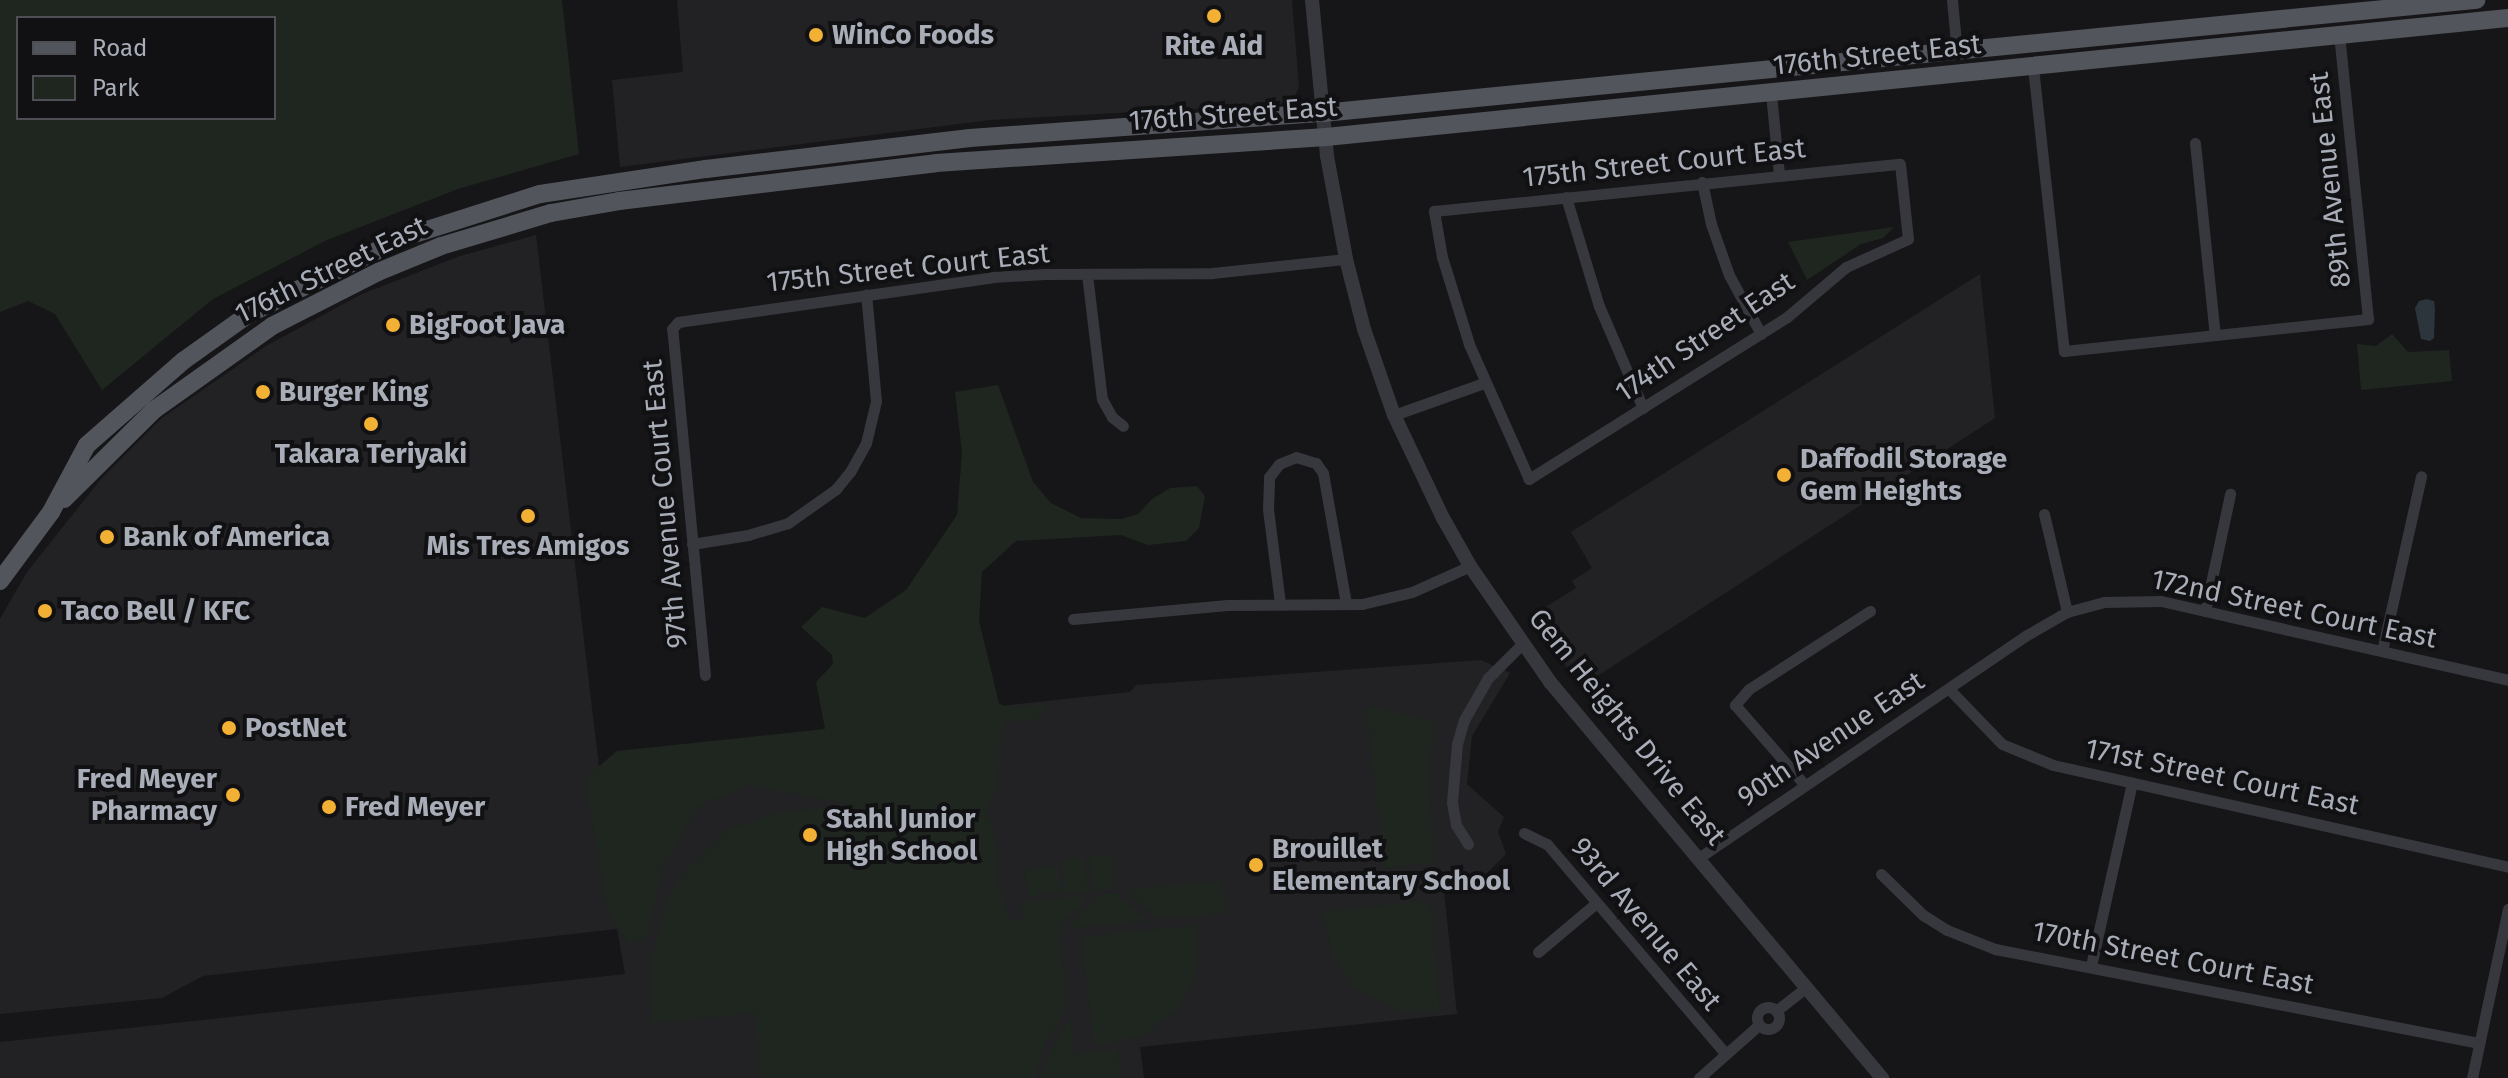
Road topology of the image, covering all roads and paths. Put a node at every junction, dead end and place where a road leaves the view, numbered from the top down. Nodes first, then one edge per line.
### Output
1 (1312, 0) edge
2 (1952, 0) edge
3 (2476, 0) edge
4 (2505, 0) edge
5 (2508, 18) edge
6 (2235, 25) junction
7 (2342, 35) junction
8 (1957, 53) junction
9 (2033, 67) junction
10 (1827, 88) junction
11 (1771, 94) junction
12 (1323, 113) junction
13 (1326, 137) junction
14 (2195, 143) dead end
15 (1779, 174) junction
16 (1702, 182) junction
17 (1566, 197) junction
18 (1908, 239) joint
19 (1346, 259) junction
20 (1087, 274) junction
21 (866, 294) junction
22 (672, 329) joint
23 (1761, 334) junction
24 (2215, 335) junction
25 (183, 361) junction
26 (1484, 383) junction
27 (1643, 408) junction
28 (1394, 415) junction
29 (1123, 426) dead end
30 (107, 454) junction
31 (2421, 476) dead end
32 (2230, 494) dead end
33 (51, 512) junction
34 (2044, 514) dead end
35 (692, 544) junction
36 (1470, 566) junction
37 (0, 581) edge
38 (1280, 603) junction
39 (1346, 604) junction
40 (1870, 611) dead end
41 (2205, 611) junction
42 (2067, 612) junction
43 (1073, 619) dead end
44 (1522, 644) junction
45 (2382, 651) junction
46 (705, 675) dead end
47 (2508, 680) edge
48 (1949, 689) junction
49 (2132, 783) junction
50 (1804, 784) junction
51 (1524, 833) dead end
52 (1468, 844) dead end
53 (1700, 857) junction
54 (2508, 867) edge
55 (1881, 874) dead end
56 (1595, 904) junction
57 (2508, 909) edge
58 (1538, 952) dead end
59 (2091, 966) junction
60 (1807, 987) junction
61 (2477, 1043) junction
62 (1725, 1053) junction
63 (1699, 1078) edge
64 (1882, 1078) edge
65 (2472, 1078) edge

1 - 12 street, Gem Heights Drive East
2 - 8 street
3 - 6 main road, 176th Street East
4 - 7 main road
5 - 7 main road, 176th Street East
6 - 8 main road, 176th Street East
6 - 9 main road
7 - 9 main road, 176th Street East
7 - 24 street, 89th Avenue East
8 - 10 main road
8 - 12 main road, 176th Street East
9 - 10 main road, 176th Street East
9 - 24 street
10 - 11 main road, 176th Street East
11 - 13 main road, 176th Street East
11 - 15 street
12 - 13 street, Gem Heights Drive East
12 - 25 main road, 176th Street East
13 - 19 street, Gem Heights Drive East
13 - 30 main road, 176th Street East
14 - 24 street
15 - 16 street, 175th Street Court East
15 - 18 street, 175th Street Court East
16 - 17 street, 175th Street Court East
16 - 23 street
17 - 26 street, 175th Street Court East
17 - 27 street
18 - 23 street, 174th Street East
19 - 20 street, 175th Street Court East
19 - 28 street, Gem Heights Drive East
20 - 21 street, 175th Street Court East
20 - 29 street
21 - 22 street, 175th Street Court East
21 - 35 street
22 - 35 street, 97th Avenue Court East
23 - 27 street, 174th Street East
25 - 30 main road
25 - 33 main road, 176th Street East
26 - 27 street, 174th Street East
26 - 28 street
28 - 36 street, Gem Heights Drive East
30 - 33 main road, 176th Street East
31 - 45 street
32 - 41 street
33 - 37 main road, 176th Street East
34 - 42 street
35 - 46 street, 97th Avenue Court East
36 - 39 street
36 - 44 street, Gem Heights Drive East
38 - 39 street
38 - 39 street
38 - 43 street
40 - 50 street
41 - 42 street, 172nd Street Court East
41 - 45 street, 172nd Street Court East
42 - 48 street, 172nd Street Court East
44 - 52 street
44 - 53 street, Gem Heights Drive East
45 - 47 street, 172nd Street Court East
48 - 49 street, 171st Street Court East
48 - 50 street, 90th Avenue East
49 - 54 street, 171st Street Court East
49 - 59 street
50 - 53 street, 90th Avenue East
51 - 56 street, 93rd Avenue East
53 - 60 street, Gem Heights Drive East
55 - 59 street, 170th Street Court East
56 - 58 street
56 - 62 street, 93rd Avenue East
57 - 61 street
59 - 61 street, 170th Street Court East
60 - 62 street
60 - 64 street, Gem Heights Drive East
61 - 65 street
62 - 63 street

